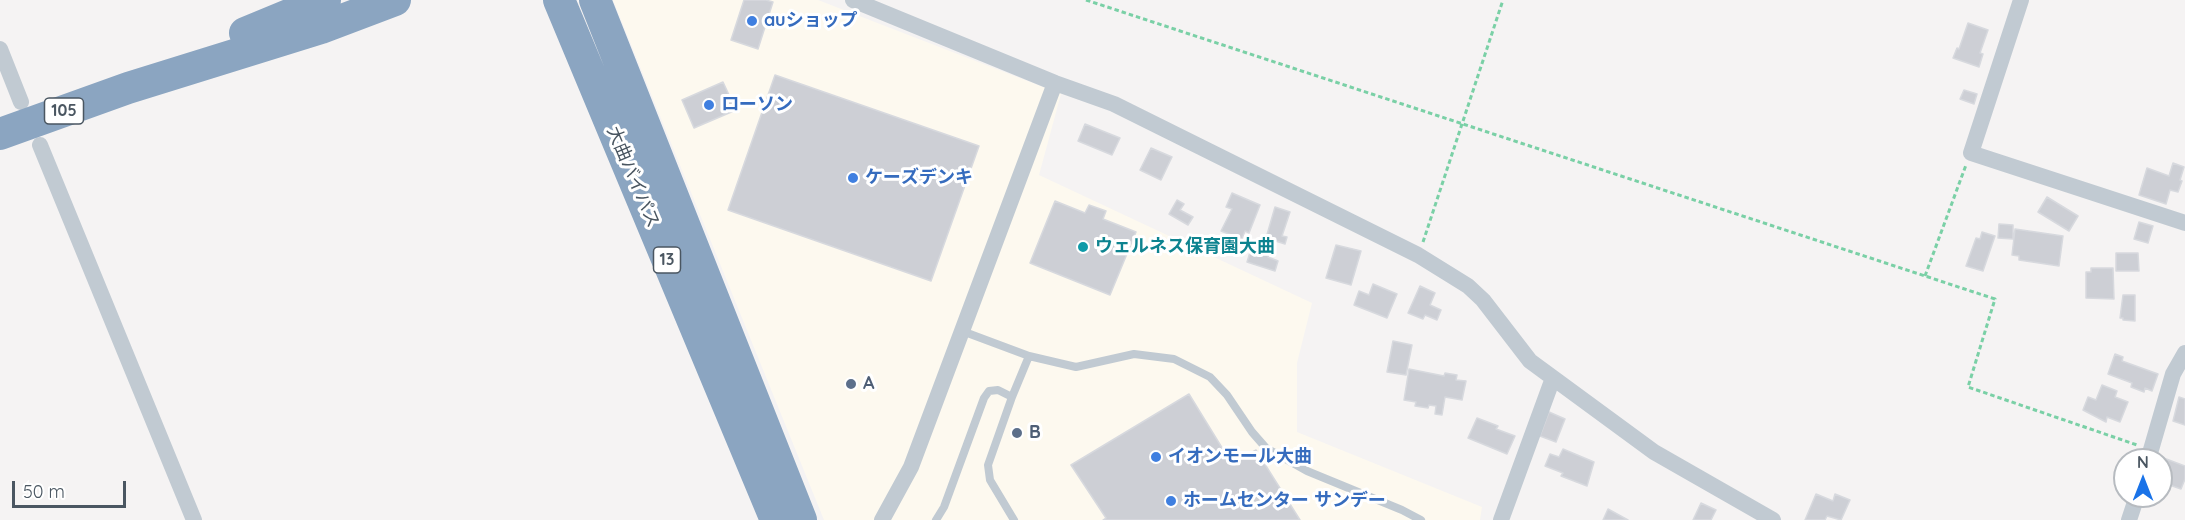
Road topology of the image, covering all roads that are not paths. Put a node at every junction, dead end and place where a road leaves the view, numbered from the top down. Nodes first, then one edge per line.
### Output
1 (325, 0) edge
2 (395, 0) edge
3 (559, 0) edge
4 (595, 0) edge
5 (853, 0) edge
6 (2021, 0) edge
7 (0, 49) edge
8 (1055, 83) junction
9 (128, 88) junction
10 (21, 102) dead end
11 (0, 134) edge
12 (40, 145) dead end
13 (2185, 223) edge
14 (963, 331) junction
15 (2185, 354) edge
16 (1029, 356) junction
17 (1553, 378) junction
18 (1012, 397) junction
19 (2151, 448) edge
20 (194, 520) edge
21 (776, 520) edge
22 (801, 520) edge
23 (882, 520) edge
24 (936, 520) edge
25 (1014, 520) edge
26 (1421, 520) edge
27 (1501, 520) edge
28 (1773, 520) edge

1 - 9 highway
2 - 9 highway
3 - 21 highway, 大曲バイパス / 13
4 - 22 highway, 大曲バイパス / 13
5 - 8 street
6 - 13 street
7 - 10 street
8 - 14 street
8 - 17 street
9 - 11 highway, 105
12 - 20 street
14 - 16 lane
14 - 23 street
15 - 19 street
16 - 18 lane
16 - 26 lane
17 - 27 street
17 - 28 street
18 - 24 lane
18 - 25 lane

